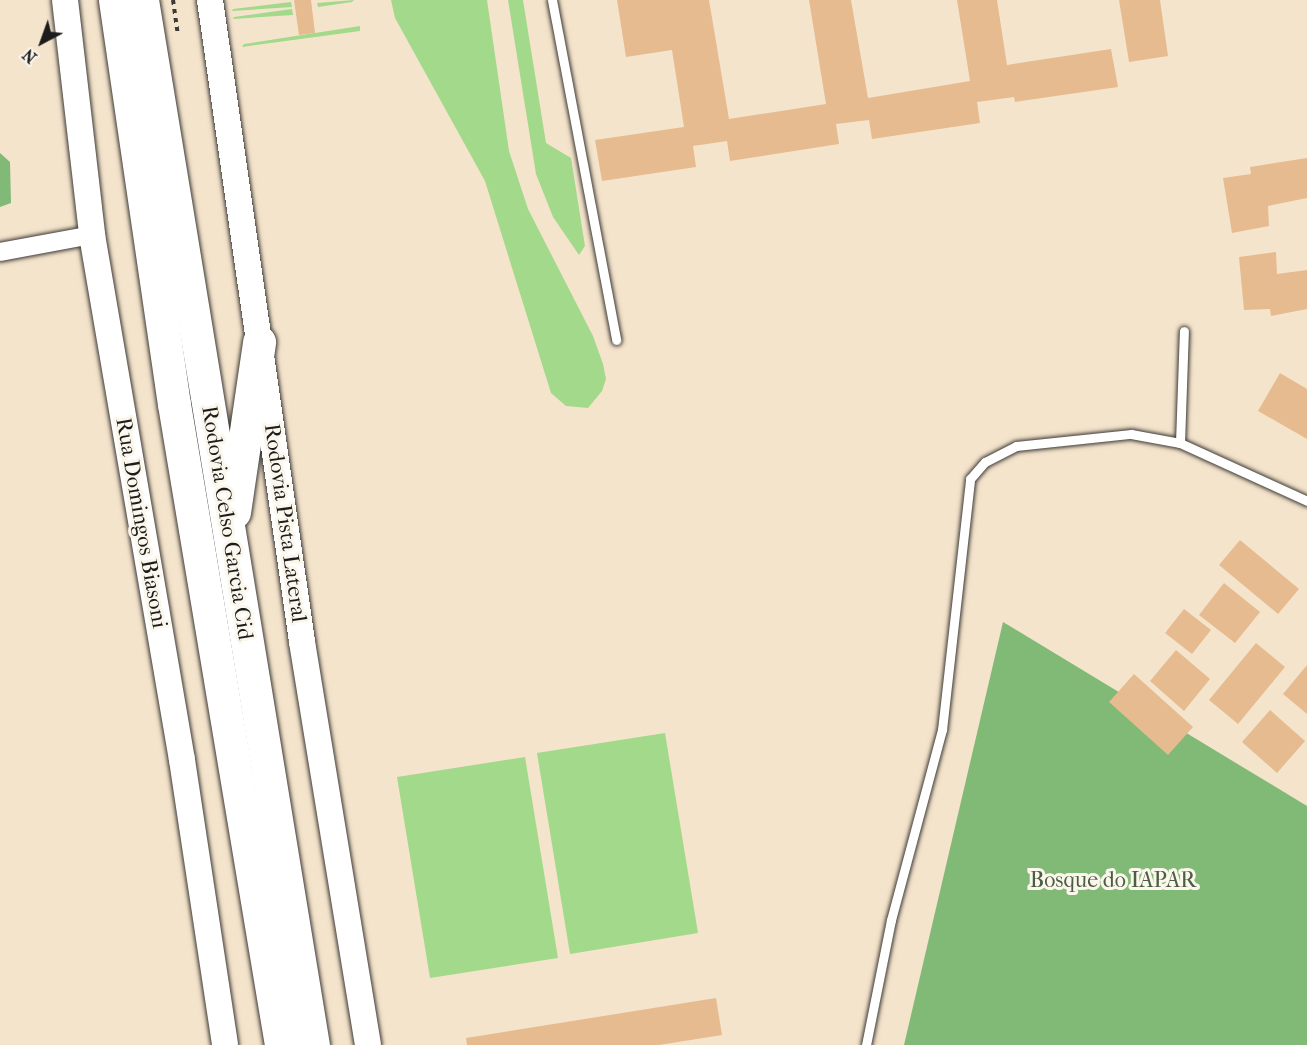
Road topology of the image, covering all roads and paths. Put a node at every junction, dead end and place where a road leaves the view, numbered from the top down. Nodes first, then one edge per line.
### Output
1 (65, 0) edge
2 (115, 0) edge
3 (142, 0) edge
4 (210, 0) edge
5 (552, 0) edge
6 (92, 235) junction
7 (0, 252) edge
8 (1184, 331) dead end
9 (616, 340) dead end
10 (259, 342) junction
11 (1180, 443) junction
12 (1307, 501) edge
13 (230, 544) junction
14 (225, 1045) edge
15 (281, 1045) edge
16 (313, 1045) edge
17 (368, 1045) edge
18 (866, 1045) edge

1 - 6 main road, Rua Domingos Biasoni
2 - 15 highway, Rodovia Celso Garcia Cid
3 - 13 highway, Rodovia Celso Garcia Cid
4 - 10 main road, Rodovia Pista Lateral
5 - 9 lane
6 - 7 street
6 - 14 main road, Rua Domingos Biasoni
8 - 11 lane
10 - 13 highway
10 - 17 main road, Rodovia Pista Lateral
11 - 12 lane
11 - 18 lane
13 - 16 highway, Rodovia Celso Garcia Cid

